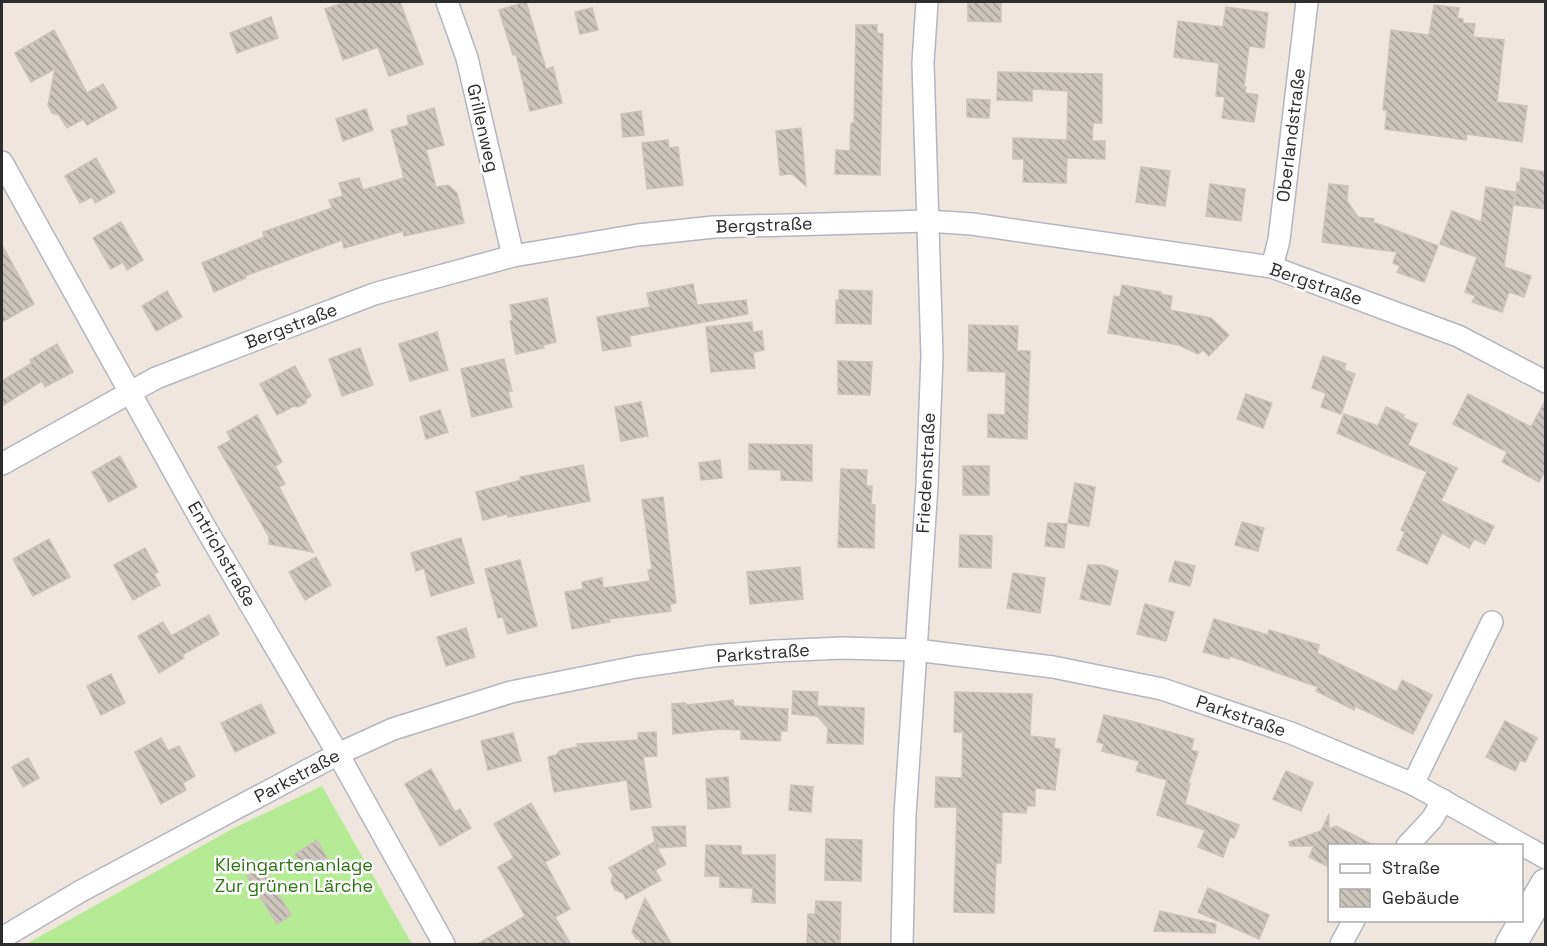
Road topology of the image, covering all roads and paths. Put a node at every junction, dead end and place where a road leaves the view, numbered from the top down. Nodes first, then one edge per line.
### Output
1 (447, 2) edge
2 (927, 2) edge
3 (1307, 2) edge
4 (2, 162) edge
5 (927, 221) junction
6 (513, 256) junction
7 (1272, 267) junction
8 (1545, 382) edge
9 (130, 390) junction
10 (2, 465) edge
11 (1492, 622) dead end
12 (916, 650) junction
13 (338, 754) junction
14 (1413, 784) junction
15 (1443, 800) junction
16 (1409, 844) edge
17 (1520, 844) edge
18 (1523, 845) edge
19 (1545, 858) edge
20 (1545, 884) edge
21 (1353, 922) edge
22 (2, 938) edge
23 (444, 945) edge
24 (902, 945) edge
25 (1341, 945) edge
26 (1511, 945) edge

1 - 6 street, Grillenweg
2 - 5 street, Friedenstraße
3 - 7 street, Oberlandstraße
4 - 9 street, Entrichstraße
5 - 6 street, Bergstraße
5 - 7 street, Bergstraße
5 - 12 street, Friedenstraße
6 - 9 street, Bergstraße
7 - 8 street, Bergstraße
9 - 10 street, Bergstraße
9 - 13 street, Entrichstraße
11 - 14 street
12 - 13 street, Parkstraße
12 - 14 street, Parkstraße
12 - 24 street, Friedenstraße
13 - 22 street, Parkstraße
13 - 23 street, Entrichstraße
14 - 15 street, Parkstraße
15 - 16 street
15 - 17 street, Parkstraße
18 - 19 street, Parkstraße
20 - 26 main road
21 - 25 street

